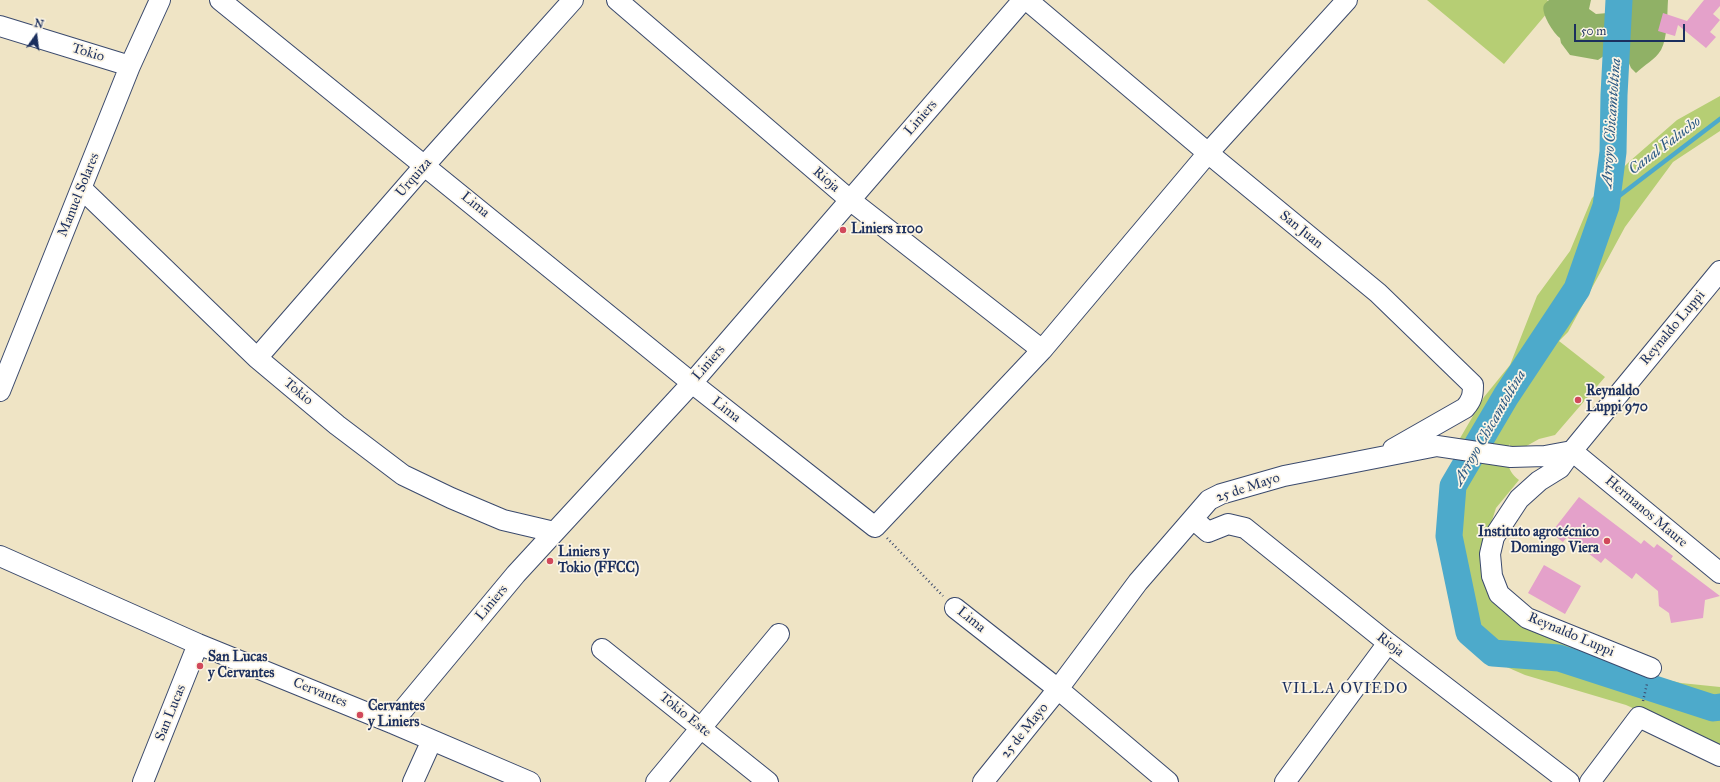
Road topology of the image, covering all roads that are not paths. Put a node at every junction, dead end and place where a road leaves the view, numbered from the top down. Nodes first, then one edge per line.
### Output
1 (160, 0) edge
2 (220, 0) edge
3 (573, 0) edge
4 (617, 0) edge
5 (1023, 0) edge
6 (1027, 0) edge
7 (1347, 0) edge
8 (0, 26) edge
9 (130, 66) junction
10 (1208, 153) junction
11 (425, 165) junction
12 (82, 189) junction
13 (850, 200) junction
14 (1720, 271) edge
15 (1042, 350) junction
16 (257, 358) junction
17 (692, 383) junction
18 (0, 391) edge
19 (1572, 451) junction
20 (1378, 457) junction
21 (1193, 519) junction
22 (554, 532) junction
23 (0, 556) edge
24 (1720, 573) edge
25 (955, 608) road end
26 (780, 634) dead end
27 (1388, 643) junction
28 (198, 644) junction
29 (602, 649) dead end
30 (1650, 668) road end
31 (1058, 689) junction
32 (392, 723) junction
33 (701, 728) junction
34 (432, 740) junction
35 (1720, 756) edge
36 (143, 782) edge
37 (413, 782) edge
38 (530, 782) edge
39 (656, 782) edge
40 (768, 782) edge
41 (983, 782) edge
42 (1168, 782) edge
43 (1285, 782) edge
44 (1569, 782) edge
45 (1590, 782) edge

1 - 9 street, Manuel Solares
2 - 11 street, Lima
3 - 11 street, Urquiza
4 - 13 street, Rioja
5 - 13 street, Liniers
6 - 10 street, San Juan
7 - 10 street
8 - 9 street, Tokio
9 - 12 street, Manuel Solares
10 - 15 street
10 - 20 street, San Juan
11 - 16 street, Urquiza
11 - 17 street, Lima
12 - 16 street, Tokio
12 - 18 street, Manuel Solares
13 - 15 street, Rioja
13 - 17 street, Liniers
14 - 19 street, Reynaldo Luppi
15 - 17 street, Lima
16 - 22 street, Tokio
17 - 22 street, Liniers
19 - 20 street, 25 de Mayo
19 - 24 street, Hermanos Maure
19 - 30 street, Reynaldo Luppi
20 - 21 street, 25 de Mayo
21 - 27 street, Rioja
21 - 31 street, 25 de Mayo
22 - 32 street, Liniers
23 - 28 street, Cervantes
25 - 31 street, Lima
26 - 33 street
27 - 43 street
27 - 44 street, Rioja
28 - 32 street, Cervantes
28 - 36 street, San Lucas
29 - 33 street, Tokio Este
31 - 41 street, 25 de Mayo
31 - 42 street, Lima
32 - 34 street, Cervantes
33 - 39 street
33 - 40 street, Tokio Este
34 - 37 street
34 - 38 street, Cervantes
35 - 45 street

